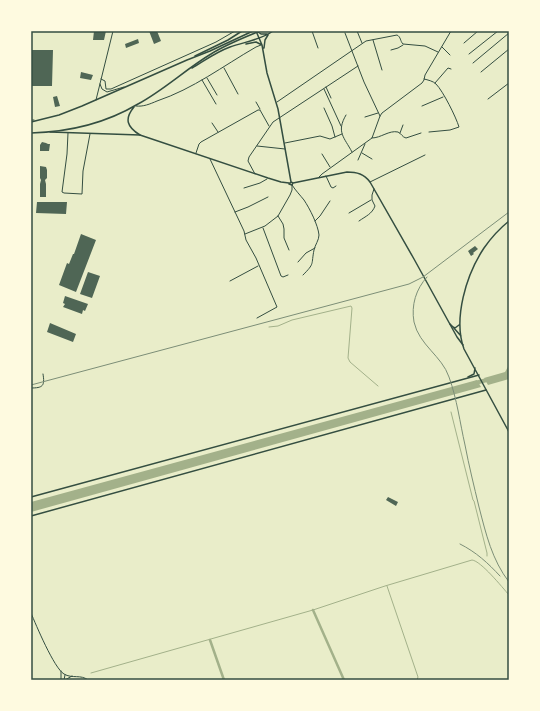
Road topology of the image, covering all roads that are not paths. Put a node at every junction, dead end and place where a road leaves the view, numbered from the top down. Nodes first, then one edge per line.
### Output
1 (113, 31) edge
2 (235, 31) edge
3 (242, 31) edge
4 (253, 31) edge
5 (256, 31) edge
6 (260, 31) edge
7 (274, 31) edge
8 (312, 31) edge
9 (357, 31) edge
10 (451, 31) edge
11 (478, 31) edge
12 (498, 31) edge
13 (345, 33) dead end
14 (509, 33) edge
15 (269, 34) junction
16 (236, 35) junction
17 (240, 38) junction
18 (259, 38) junction
19 (372, 39) junction
20 (362, 43) junction
21 (464, 43) dead end
22 (403, 44) junction
23 (238, 45) junction
24 (262, 45) junction
25 (442, 47) junction
26 (318, 48) dead end
27 (509, 49) edge
28 (264, 50) junction
29 (352, 50) junction
30 (391, 50) dead end
31 (438, 53) junction
32 (469, 54) dead end
33 (450, 55) dead end
34 (187, 60) junction
35 (473, 63) dead end
36 (358, 66) junction
37 (191, 68) junction
38 (224, 68) junction
39 (451, 69) dead end
40 (382, 70) dead end
41 (481, 72) dead end
42 (206, 77) junction
43 (424, 78) junction
44 (101, 79) junction
45 (202, 80) junction
46 (100, 83) junction
47 (435, 83) junction
48 (509, 83) edge
49 (326, 86) junction
50 (125, 87) junction
51 (323, 88) junction
52 (238, 94) dead end
53 (217, 95) dead end
54 (444, 97) junction
55 (331, 98) dead end
56 (96, 100) junction
57 (488, 100) dead end
58 (256, 102) dead end
59 (277, 102) junction
60 (216, 104) dead end
61 (135, 106) junction
62 (422, 106) dead end
63 (324, 108) dead end
64 (260, 110) junction
65 (378, 113) junction
66 (346, 115) dead end
67 (380, 116) junction
68 (280, 117) junction
69 (365, 117) dead end
70 (31, 121) edge
71 (212, 123) dead end
72 (403, 125) dead end
73 (269, 126) junction
74 (341, 126) junction
75 (50, 132) junction
76 (218, 132) junction
77 (430, 132) dead end
78 (31, 133) edge
79 (68, 133) junction
80 (91, 133) junction
81 (400, 133) junction
82 (421, 133) dead end
83 (342, 134) junction
84 (140, 135) junction
85 (335, 138) junction
86 (372, 138) junction
87 (365, 143) junction
88 (284, 144) junction
89 (256, 146) junction
90 (285, 149) junction
91 (352, 152) junction
92 (196, 153) junction
93 (361, 153) junction
94 (322, 154) dead end
95 (425, 155) dead end
96 (209, 158) junction
97 (372, 159) dead end
98 (358, 160) dead end
99 (331, 168) junction
100 (256, 174) junction
101 (326, 176) junction
102 (268, 178) junction
103 (319, 178) junction
104 (370, 182) junction
105 (291, 184) junction
106 (336, 186) dead end
107 (244, 188) dead end
108 (374, 189) junction
109 (268, 196) dead end
110 (372, 200) junction
111 (330, 201) dead end
112 (235, 212) junction
113 (350, 214) dead end
114 (278, 216) junction
115 (315, 221) junction
116 (359, 221) dead end
117 (509, 221) edge
118 (263, 227) junction
119 (245, 234) junction
120 (315, 248) junction
121 (289, 250) dead end
122 (298, 262) dead end
123 (259, 266) junction
124 (288, 275) dead end
125 (303, 275) dead end
126 (230, 281) dead end
127 (257, 318) dead end
128 (450, 324) junction
129 (460, 324) junction
130 (453, 327) junction
131 (461, 336) junction
132 (463, 344) junction
133 (474, 366) junction
134 (43, 374) dead end
135 (479, 374) junction
136 (468, 377) junction
137 (31, 388) edge
138 (487, 390) junction
139 (509, 432) edge
140 (31, 497) edge
141 (31, 516) edge
142 (31, 614) edge
143 (60, 671) junction
144 (64, 675) junction
145 (73, 676) junction
146 (61, 680) edge
147 (66, 680) edge
148 (88, 680) edge

1 - 44 street
2 - 16 street
2 - 44 street
3 - 16 main road
4 - 17 main road
5 - 15 main road
5 - 18 main road
6 - 17 main road
7 - 15 main road
8 - 26 street
9 - 20 street
10 - 25 street
11 - 21 street
12 - 32 street
13 - 29 street
14 - 35 street
15 - 18 main road
15 - 28 main road
16 - 34 main road
17 - 34 main road
17 - 37 main road
18 - 23 main road
18 - 24 main road
19 - 20 street
19 - 22 street
19 - 40 street
20 - 29 street
22 - 30 street
22 - 31 street
23 - 24 main road
23 - 37 main road
24 - 28 main road
24 - 38 street
25 - 31 street
25 - 33 street
27 - 41 street
28 - 59 main road
29 - 36 street
29 - 59 street
31 - 43 street
34 - 50 main road
36 - 49 street
36 - 65 street
37 - 61 main road
38 - 42 street
38 - 52 street
39 - 47 street
42 - 45 street
42 - 53 street
43 - 47 street
43 - 67 street
44 - 46 street
45 - 60 street
45 - 61 street
46 - 50 street
46 - 56 street
47 - 54 street
48 - 57 street
49 - 51 street
49 - 55 street
50 - 56 main road
51 - 68 street
51 - 74 street
54 - 62 street
54 - 77 street
56 - 70 main road
58 - 64 street
59 - 68 main road
61 - 75 main road
61 - 84 main road
63 - 85 street
64 - 73 street
64 - 76 street
65 - 67 street
65 - 69 street
66 - 74 street
67 - 86 street
68 - 73 street
68 - 88 main road
71 - 76 street
72 - 81 street
73 - 89 street
74 - 83 street
75 - 78 main road
75 - 79 main road
76 - 92 street
79 - 80 main road
79 - 80 street
80 - 84 main road
81 - 82 street
81 - 86 street
83 - 85 street
83 - 91 street
84 - 92 main road
85 - 88 street
86 - 87 street
87 - 91 street
87 - 93 street
88 - 90 main road
89 - 90 street
89 - 100 street
90 - 105 main road
91 - 99 street
92 - 96 main road
93 - 97 street
93 - 98 street
94 - 99 street
95 - 104 street
96 - 100 main road
96 - 112 street
99 - 103 street
100 - 102 main road
101 - 103 main road
101 - 104 main road
101 - 106 street
102 - 105 main road
102 - 107 street
103 - 105 main road
104 - 108 main road
105 - 114 street
105 - 115 street
108 - 110 street
108 - 128 main road
109 - 112 street
110 - 113 street
110 - 116 street
111 - 115 street
112 - 119 street
114 - 118 street
114 - 121 street
115 - 120 street
117 - 129 main road
118 - 119 street
118 - 124 street
119 - 123 street
120 - 122 street
120 - 125 street
123 - 126 street
123 - 127 street
128 - 130 main road
128 - 132 main road
129 - 130 main road
129 - 131 main road
130 - 131 main road
131 - 132 main road
132 - 133 main road
133 - 135 main road
133 - 136 main road
134 - 137 street
135 - 136 main road
135 - 138 main road
136 - 140 main road
138 - 139 main road
138 - 141 main road
142 - 143 street
143 - 144 street
143 - 146 street
144 - 145 street
144 - 147 street
145 - 147 street
145 - 148 street

